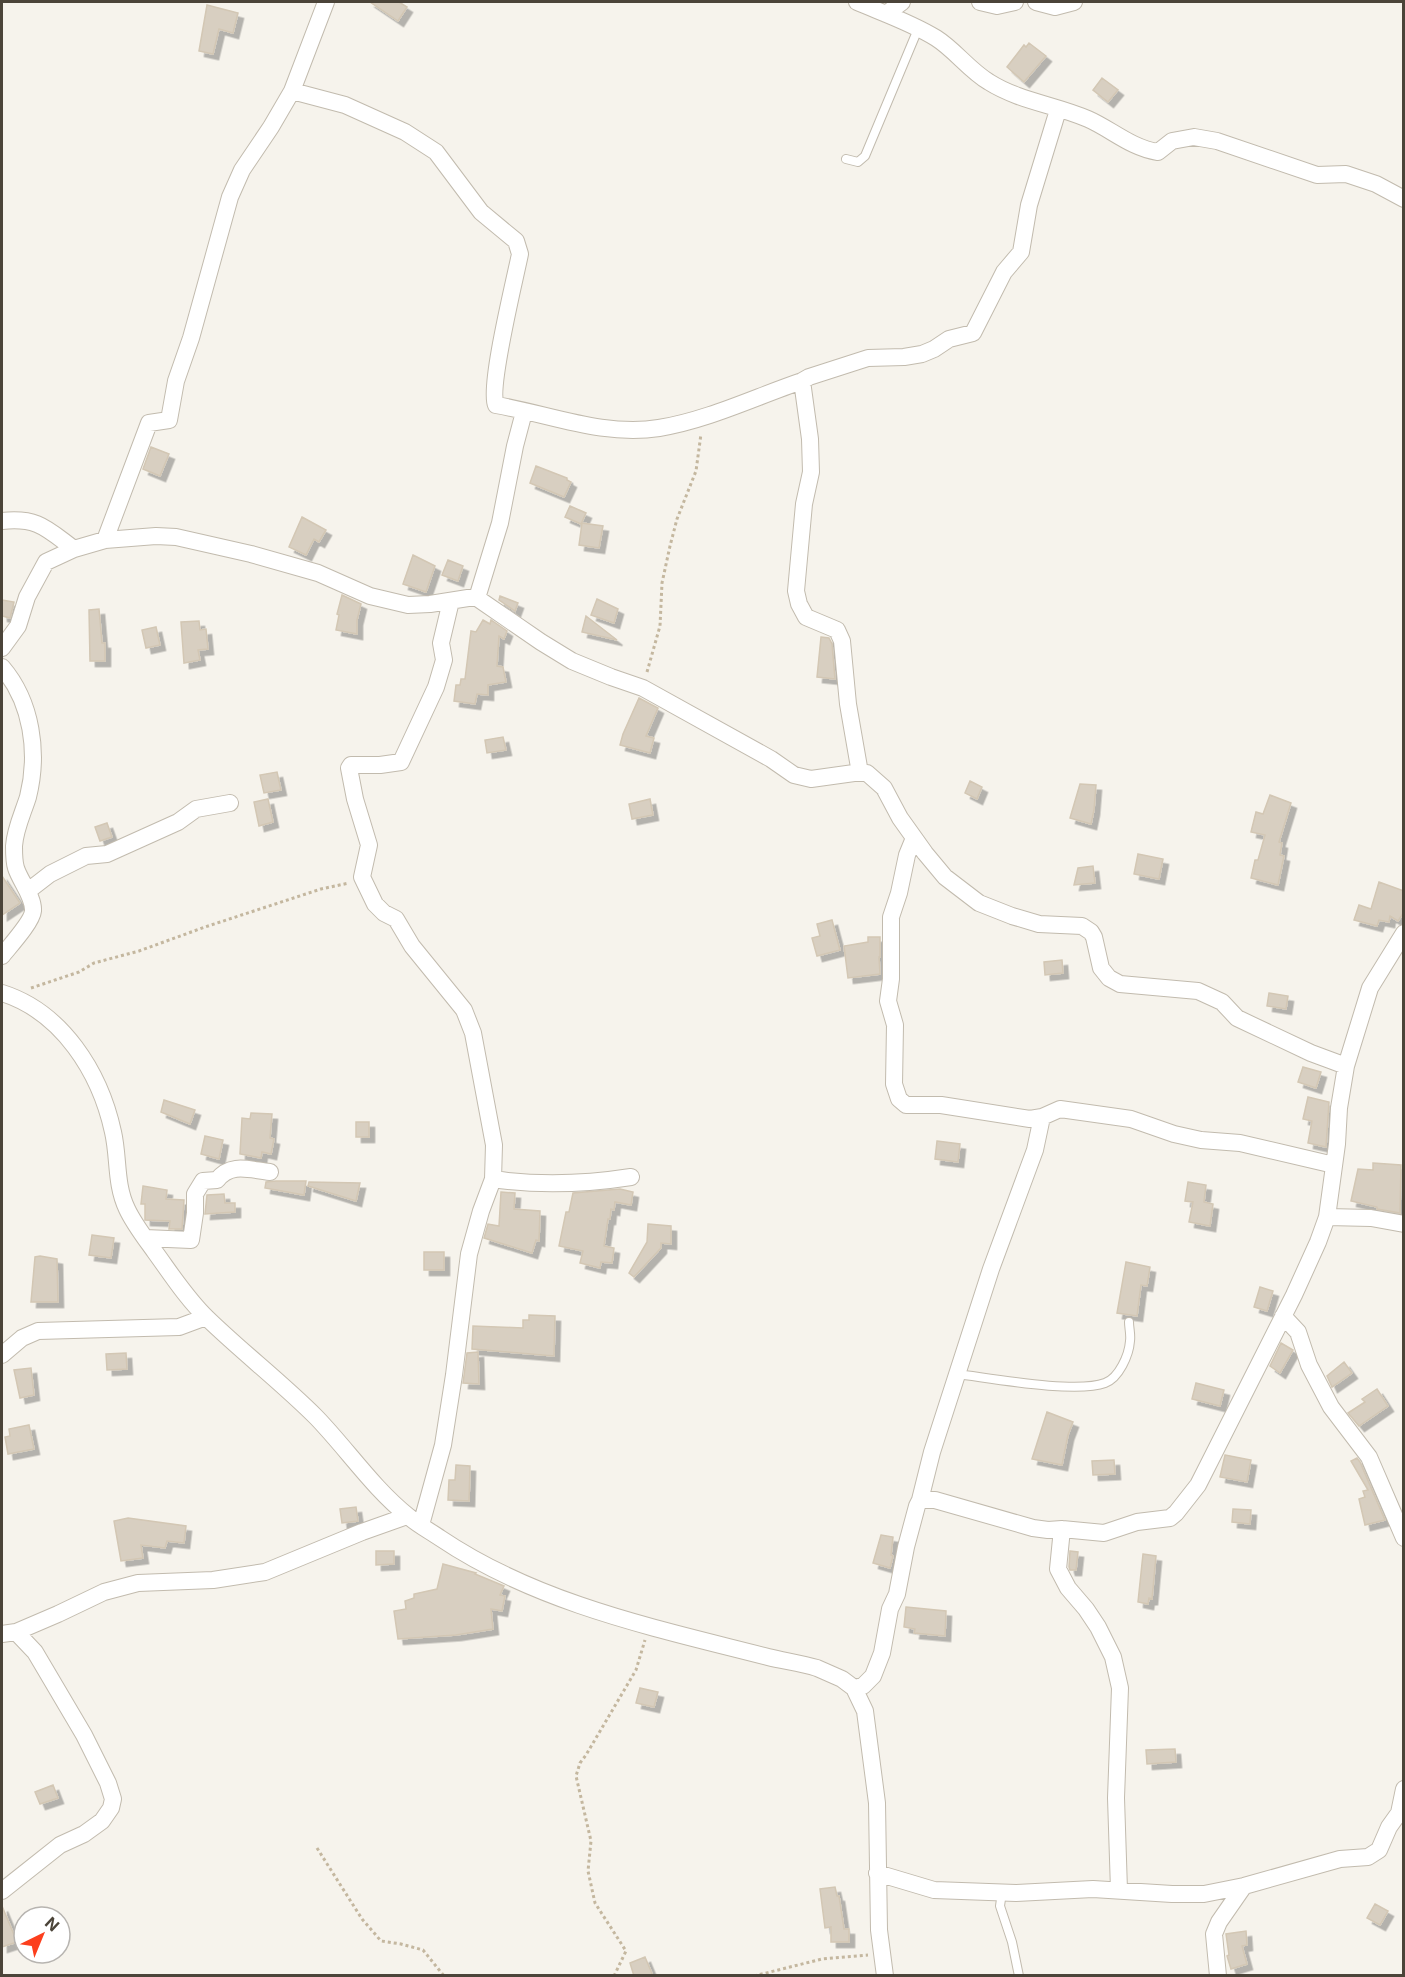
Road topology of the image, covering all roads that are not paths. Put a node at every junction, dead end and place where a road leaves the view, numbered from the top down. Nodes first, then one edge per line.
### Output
1 (326, 2) edge
2 (857, 2) edge
3 (902, 2) edge
4 (980, 2) edge
5 (1015, 2) edge
6 (1036, 2) edge
7 (1074, 2) edge
8 (886, 14) junction
9 (918, 29) junction
10 (292, 91) junction
11 (1058, 110) junction
12 (846, 159) dead end
13 (1404, 199) edge
14 (802, 381) junction
15 (524, 412) junction
16 (2, 521) edge
17 (105, 540) junction
18 (74, 549) junction
19 (477, 598) junction
20 (452, 601) junction
21 (2, 648) edge
22 (2, 667) edge
23 (860, 773) junction
24 (230, 803) dead end
25 (914, 838) junction
26 (28, 891) junction
27 (1404, 933) edge
28 (2, 956) edge
29 (2, 993) edge
30 (1346, 1066) junction
31 (1042, 1117) junction
32 (1334, 1165) junction
33 (270, 1172) dead end
34 (631, 1177) dead end
35 (493, 1179) junction
36 (1327, 1217) junction
37 (1404, 1224) edge
38 (145, 1238) junction
39 (1283, 1316) junction
40 (206, 1317) junction
41 (1129, 1323) dead end
42 (2, 1354) edge
43 (957, 1374) junction
44 (920, 1500) junction
45 (414, 1521) junction
46 (1062, 1529) junction
47 (1404, 1538) edge
48 (9, 1633) edge
49 (854, 1688) junction
50 (1404, 1789) edge
51 (878, 1873) junction
52 (1244, 1886) junction
53 (1119, 1890) junction
54 (2, 1891) edge
55 (1002, 1892) junction
56 (885, 1976) edge
57 (1019, 1976) edge
58 (1218, 1976) edge

1 - 10 street
2 - 8 street
3 - 8 street
4 - 5 street
6 - 7 street
8 - 9 street
9 - 11 street
9 - 12 lane
10 - 15 street
10 - 17 street
11 - 13 street
11 - 14 street
14 - 15 street
14 - 23 street
15 - 19 street
16 - 18 street
17 - 18 street
17 - 20 street
18 - 21 street
19 - 20 street
19 - 23 street
20 - 35 street
22 - 26 street
23 - 25 street
24 - 26 street
25 - 30 street
25 - 31 street
26 - 28 street
27 - 30 street
29 - 38 street
30 - 32 street
31 - 32 street
31 - 43 street
32 - 36 street
33 - 38 street
34 - 35 street
35 - 45 street
36 - 37 street
36 - 39 street
38 - 40 street
39 - 46 street
39 - 47 street
40 - 42 street
40 - 45 street
41 - 43 lane
43 - 44 street
44 - 46 street
44 - 49 street
45 - 48 street
45 - 49 street
46 - 53 street
48 - 54 street
49 - 51 street
50 - 52 street
51 - 55 street
51 - 56 street
52 - 53 street
52 - 58 street
53 - 55 street
55 - 57 lane

